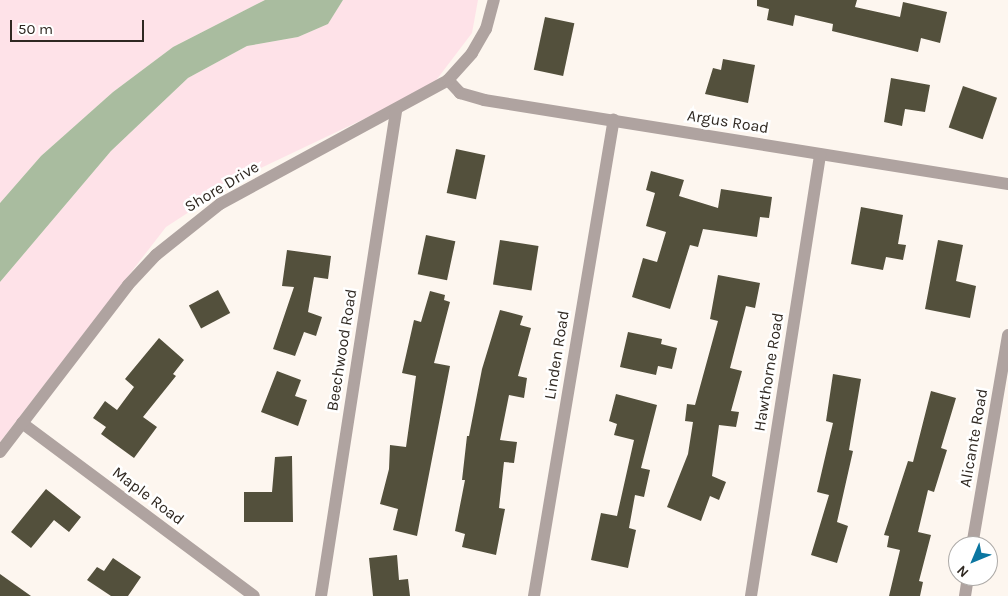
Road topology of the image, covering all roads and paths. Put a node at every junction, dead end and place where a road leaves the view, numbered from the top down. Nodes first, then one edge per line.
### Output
1 (494, 0) edge
2 (448, 80) junction
3 (396, 110) junction
4 (614, 120) junction
5 (820, 154) junction
6 (1008, 184) edge
7 (1008, 335) edge
8 (22, 423) junction
9 (0, 452) edge
10 (974, 536) edge
11 (254, 596) edge
12 (321, 596) edge
13 (534, 596) edge
14 (751, 596) edge

1 - 2 street, Shore Drive
2 - 3 street, Shore Drive
2 - 4 street, Argus Road
3 - 8 street, Shore Drive
3 - 12 street, Beechwood Road
4 - 5 street, Argus Road
4 - 13 street, Linden Road
5 - 6 street, Argus Road
5 - 14 street, Hawthorne Road
7 - 10 street, Alicante Road
8 - 9 street, Shore Drive
8 - 11 street, Maple Road

